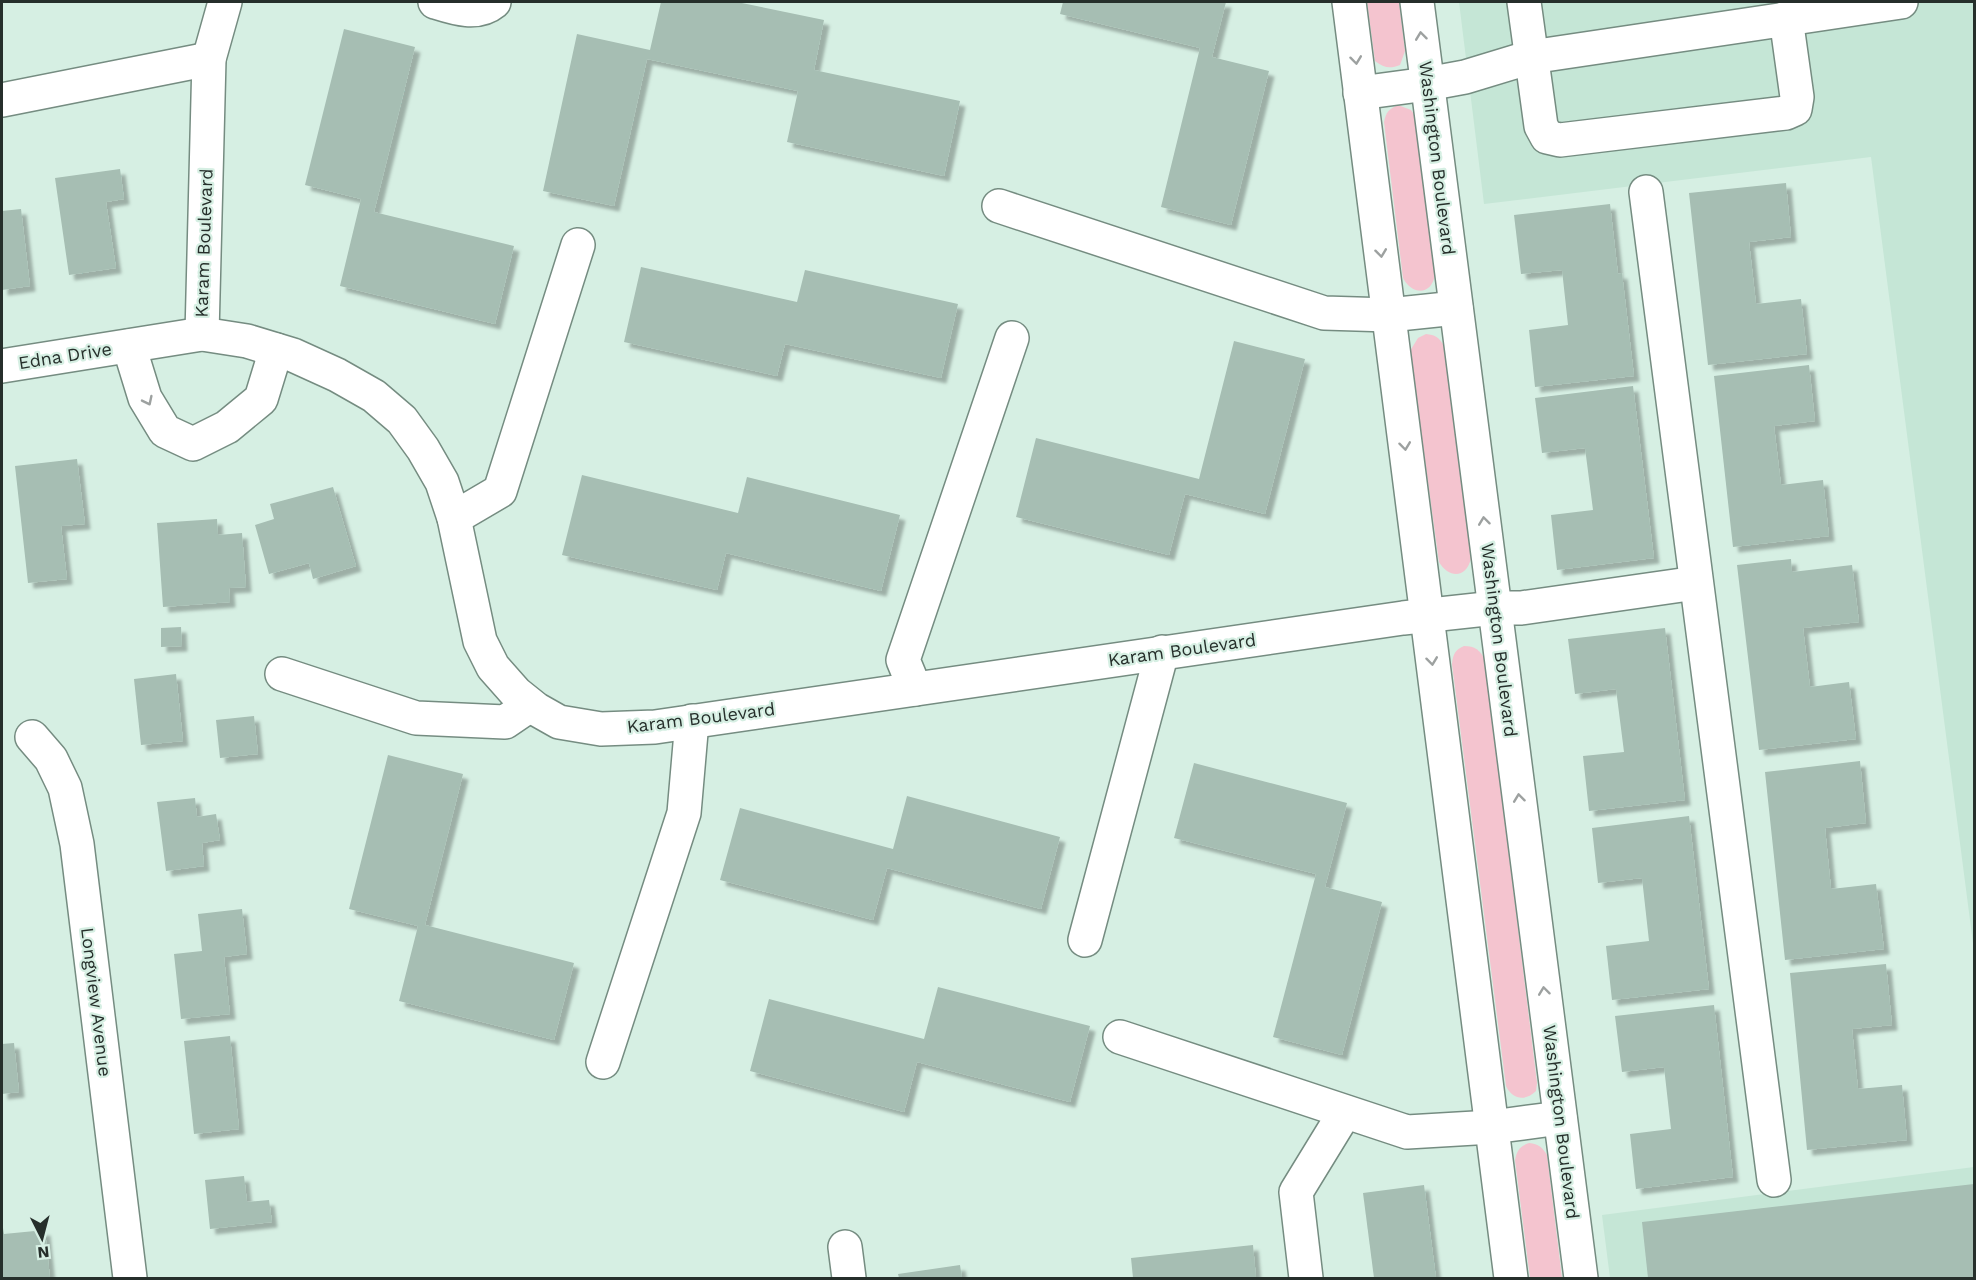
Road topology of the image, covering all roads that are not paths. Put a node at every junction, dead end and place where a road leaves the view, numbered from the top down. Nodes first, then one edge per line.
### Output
1 (225, 2) edge
2 (435, 2) edge
3 (494, 2) edge
4 (1349, 2) edge
5 (1417, 2) edge
6 (1524, 2) edge
7 (1901, 2) edge
8 (1786, 18) junction
9 (1531, 57) junction
10 (209, 60) junction
11 (1428, 84) junction
12 (1360, 93) junction
13 (2, 100) edge
14 (1646, 192) dead end
15 (999, 206) dead end
16 (578, 245) dead end
17 (1456, 308) junction
18 (1389, 315) junction
19 (202, 334) junction
20 (1012, 338) dead end
21 (129, 346) junction
22 (276, 350) junction
23 (2, 366) edge
24 (454, 518) junction
25 (1696, 583) junction
26 (1495, 608) junction
27 (1426, 615) junction
28 (1162, 652) junction
29 (282, 674) dead end
30 (915, 689) junction
31 (530, 705) junction
32 (692, 722) junction
33 (32, 737) dead end
34 (1085, 940) dead end
35 (1120, 1037) dead end
36 (603, 1062) dead end
37 (1345, 1112) junction
38 (1560, 1118) junction
39 (1492, 1127) junction
40 (1774, 1180) dead end
41 (130, 1278) edge
42 (1306, 1278) edge
43 (1511, 1278) edge
44 (1581, 1278) edge

1 - 10 street, Karam Boulevard
2 - 3 street
4 -> 12 street
11 -> 5 street, Washington Boulevard
6 - 9 street
7 - 8 street
8 - 9 street
8 - 9 street
9 - 11 street
10 - 13 street
10 - 19 street, Karam Boulevard
11 - 12 street
11 - 17 street, Washington Boulevard
12 -> 18 street
14 - 25 street
15 - 18 street
16 - 24 street
17 - 18 street
26 -> 17 street, Washington Boulevard
18 -> 27 street
19 - 21 street, Edna Drive
19 - 22 street, Karam Boulevard
20 - 30 street
21 -> 22 street, Edna Drive
21 - 23 street, Edna Drive
22 - 24 street, Karam Boulevard
24 - 31 street, Karam Boulevard
25 - 26 street, Karam Boulevard
25 - 40 street
26 - 27 street, Karam Boulevard
38 -> 26 street, Washington Boulevard
27 - 28 street, Karam Boulevard
27 -> 39 street
28 - 30 street, Karam Boulevard
28 - 34 street
29 - 31 street
30 - 32 street, Karam Boulevard
31 - 32 street, Karam Boulevard
32 - 36 street
33 - 41 street, Longview Avenue
35 - 37 street
37 - 39 street
37 - 42 street
38 - 39 street
38 - 44 street, Washington Boulevard
39 - 43 street

